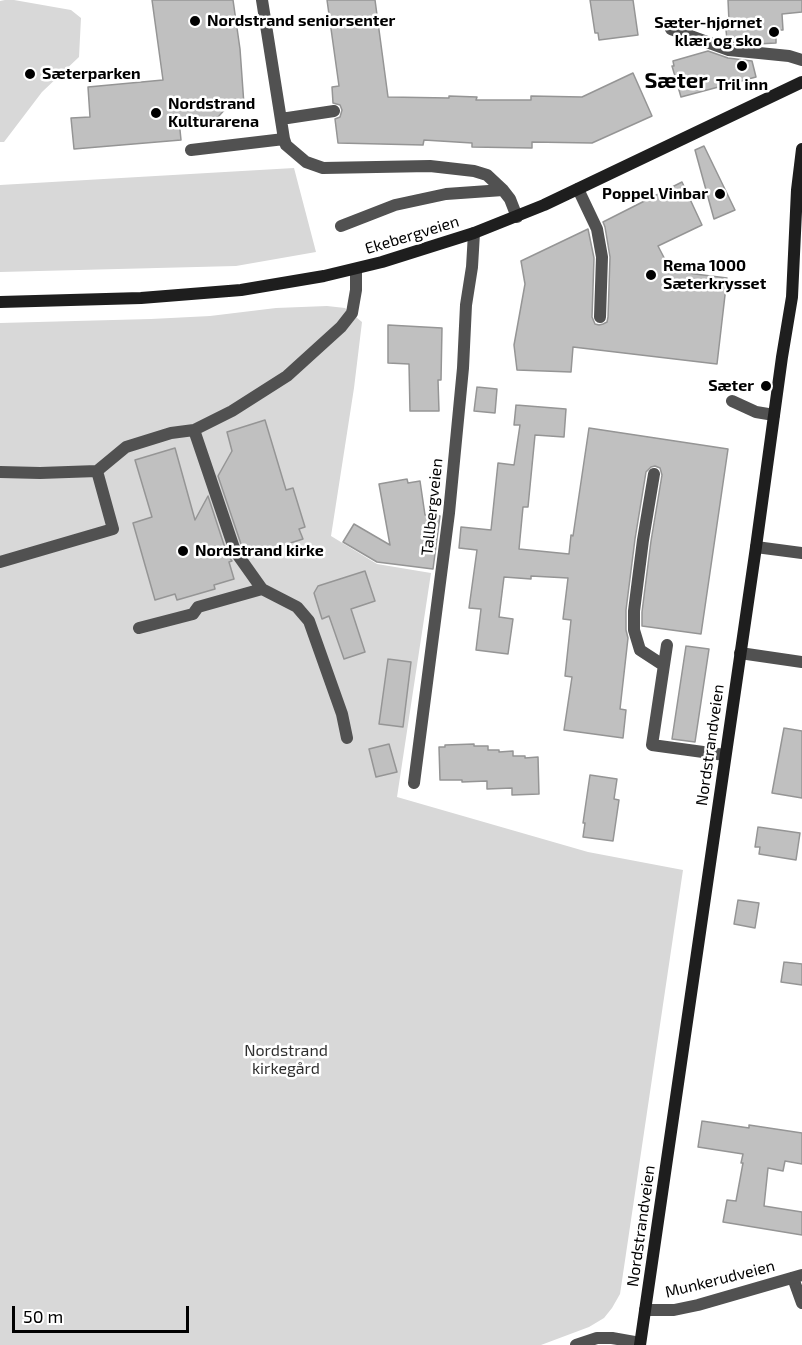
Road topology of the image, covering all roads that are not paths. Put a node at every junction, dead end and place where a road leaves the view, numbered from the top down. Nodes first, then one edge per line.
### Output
1 (262, 0) edge
2 (671, 29) dead end
3 (802, 60) edge
4 (802, 82) edge
5 (334, 111) dead end
6 (281, 119) junction
7 (284, 139) junction
8 (802, 149) edge
9 (191, 150) dead end
10 (578, 189) junction
11 (503, 190) junction
12 (517, 216) junction
13 (341, 226) dead end
14 (474, 233) junction
15 (356, 269) junction
16 (0, 302) edge
17 (600, 317) dead end
18 (732, 400) dead end
19 (774, 415) junction
20 (194, 430) junction
21 (97, 471) junction
22 (0, 472) edge
23 (654, 474) dead end
24 (756, 547) junction
25 (802, 554) edge
26 (0, 562) edge
27 (262, 588) junction
28 (139, 628) dead end
29 (667, 645) dead end
30 (740, 654) junction
31 (802, 662) edge
32 (663, 665) junction
33 (347, 738) dead end
34 (725, 755) junction
35 (414, 783) dead end
36 (797, 1276) edge
37 (802, 1303) edge
38 (645, 1311) junction
39 (640, 1344) edge
40 (576, 1345) edge

1 - 6 street
2 - 3 street
4 - 10 main road, Ekebergveien
5 - 6 street
6 - 7 street
7 - 9 street
7 - 11 street
8 - 19 main road, Nordstrandveien
10 - 12 main road, Ekebergveien
10 - 17 street
11 - 12 street
11 - 13 street
12 - 14 main road, Ekebergveien
14 - 15 main road, Ekebergveien
14 - 35 street, Tallbergveien
15 - 16 main road, Ekebergveien
15 - 20 street
18 - 19 street
19 - 24 main road, Nordstrandveien
20 - 21 street
20 - 27 street
21 - 22 street
21 - 26 street
23 - 32 street
24 - 25 street
24 - 30 main road, Nordstrandveien
27 - 28 street
27 - 33 street
29 - 32 street
30 - 31 street
30 - 34 main road, Nordstrandveien
32 - 34 street
34 - 38 main road, Nordstrandveien
36 - 37 street
36 - 38 street, Munkerudveien
38 - 39 main road, Nordstrandveien
39 - 40 street

